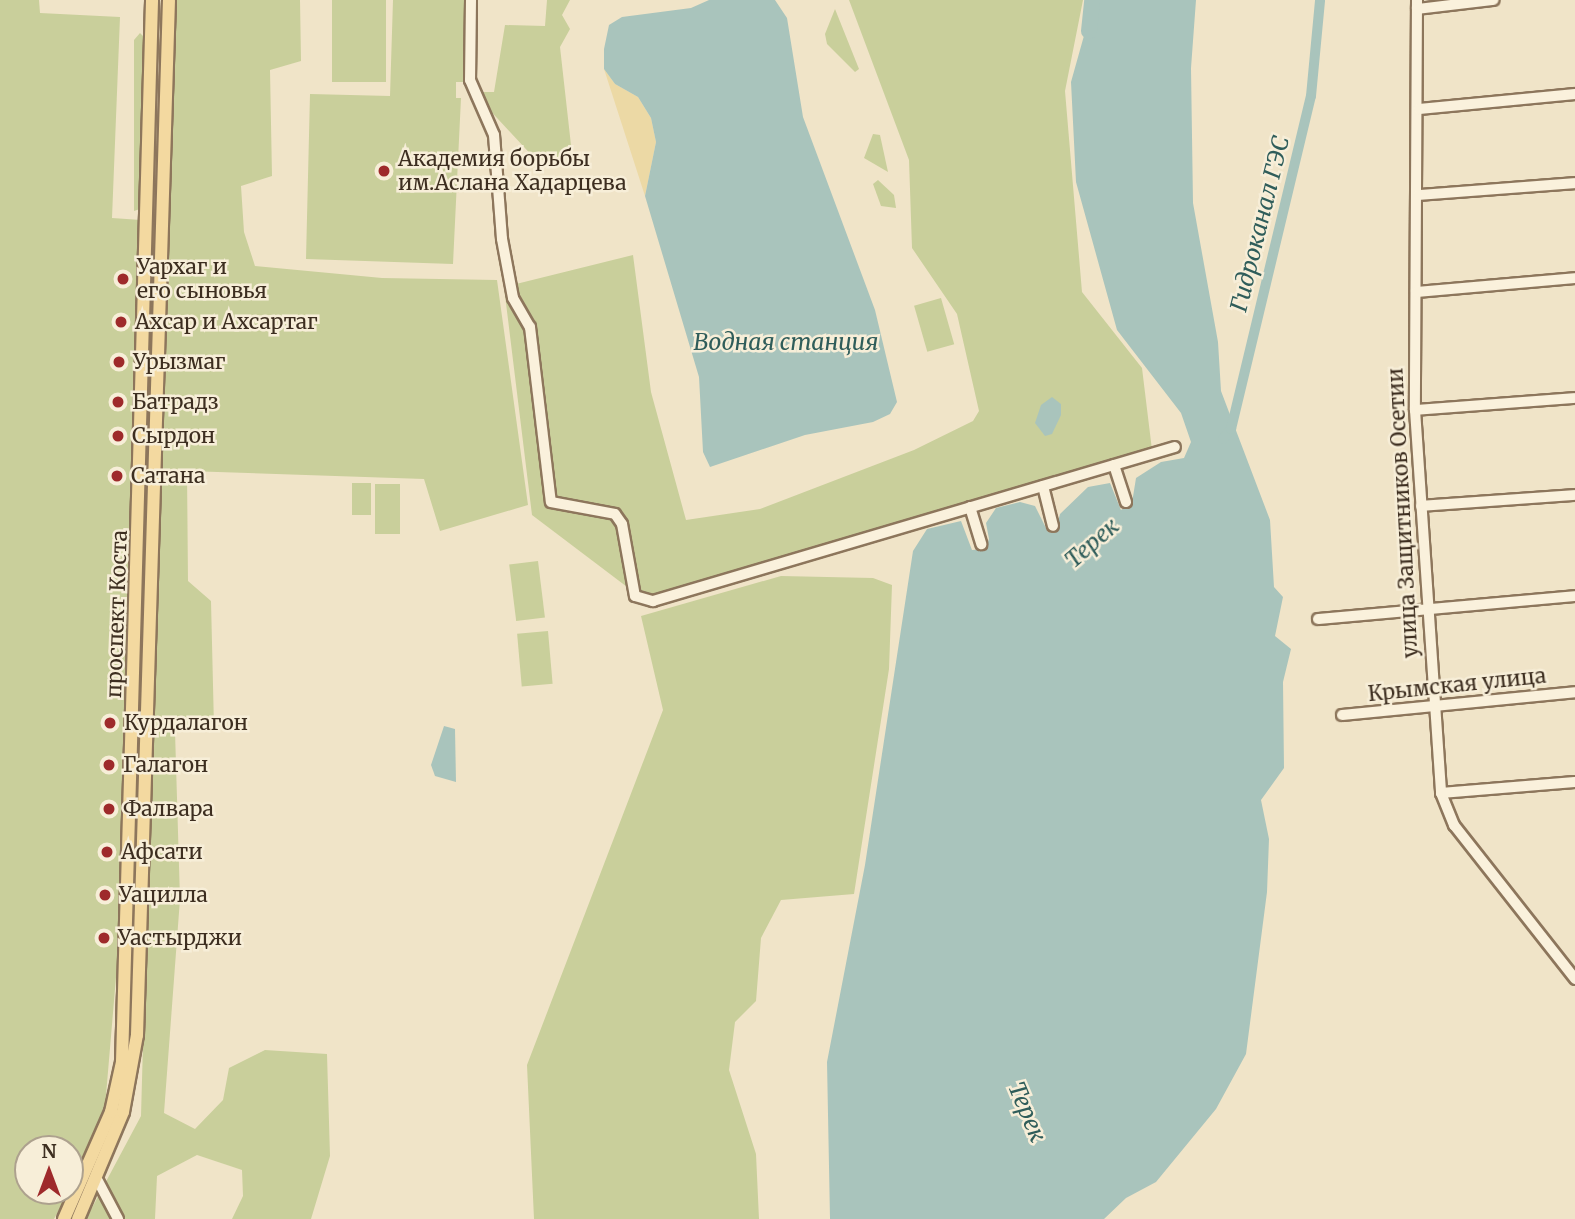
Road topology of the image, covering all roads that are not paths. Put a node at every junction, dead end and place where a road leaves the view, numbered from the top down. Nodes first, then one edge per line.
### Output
1 (152, 0) edge
2 (169, 0) edge
3 (471, 0) edge
4 (1493, 0) edge
5 (1417, 4) edge
6 (1575, 94) edge
7 (1419, 109) junction
8 (1575, 183) edge
9 (1419, 195) junction
10 (1575, 278) edge
11 (1416, 292) junction
12 (1575, 398) edge
13 (1415, 410) junction
14 (1175, 447) dead end
15 (1114, 465) junction
16 (1042, 486) junction
17 (1575, 495) edge
18 (1126, 502) dead end
19 (1421, 506) junction
20 (971, 508) junction
21 (1053, 526) dead end
22 (981, 544) dead end
23 (1575, 596) edge
24 (1425, 607) junction
25 (1318, 619) dead end
26 (1575, 692) edge
27 (1433, 707) junction
28 (1342, 715) dead end
29 (1575, 782) edge
30 (1441, 793) junction
31 (1575, 979) edge
32 (98, 1181) junction
33 (64, 1219) edge
34 (78, 1219) edge
35 (118, 1219) edge

1 - 33 main road, проспект Коста
2 - 32 main road, проспект Коста
3 - 20 street
4 - 5 street
5 - 7 street, улица Защитников Осетии
6 - 7 street
7 - 9 street, улица Защитников Осетии
8 - 9 street
9 - 11 street, улица Защитников Осетии
10 - 11 street
11 - 13 street, улица Защитников Осетии
12 - 13 street
13 - 19 street, улица Защитников Осетии
14 - 15 street
15 - 16 street
15 - 18 street
16 - 20 street
16 - 21 street
17 - 19 street
19 - 24 street, улица Защитников Осетии
20 - 22 street
23 - 24 street
24 - 25 street
24 - 27 street, улица Защитников Осетии
26 - 27 street, Крымская улица
27 - 28 street, Крымская улица
27 - 30 street, улица Защитников Осетии
29 - 30 street
30 - 31 street, улица Защитников Осетии
32 - 34 main road, проспект Коста
32 - 35 street

